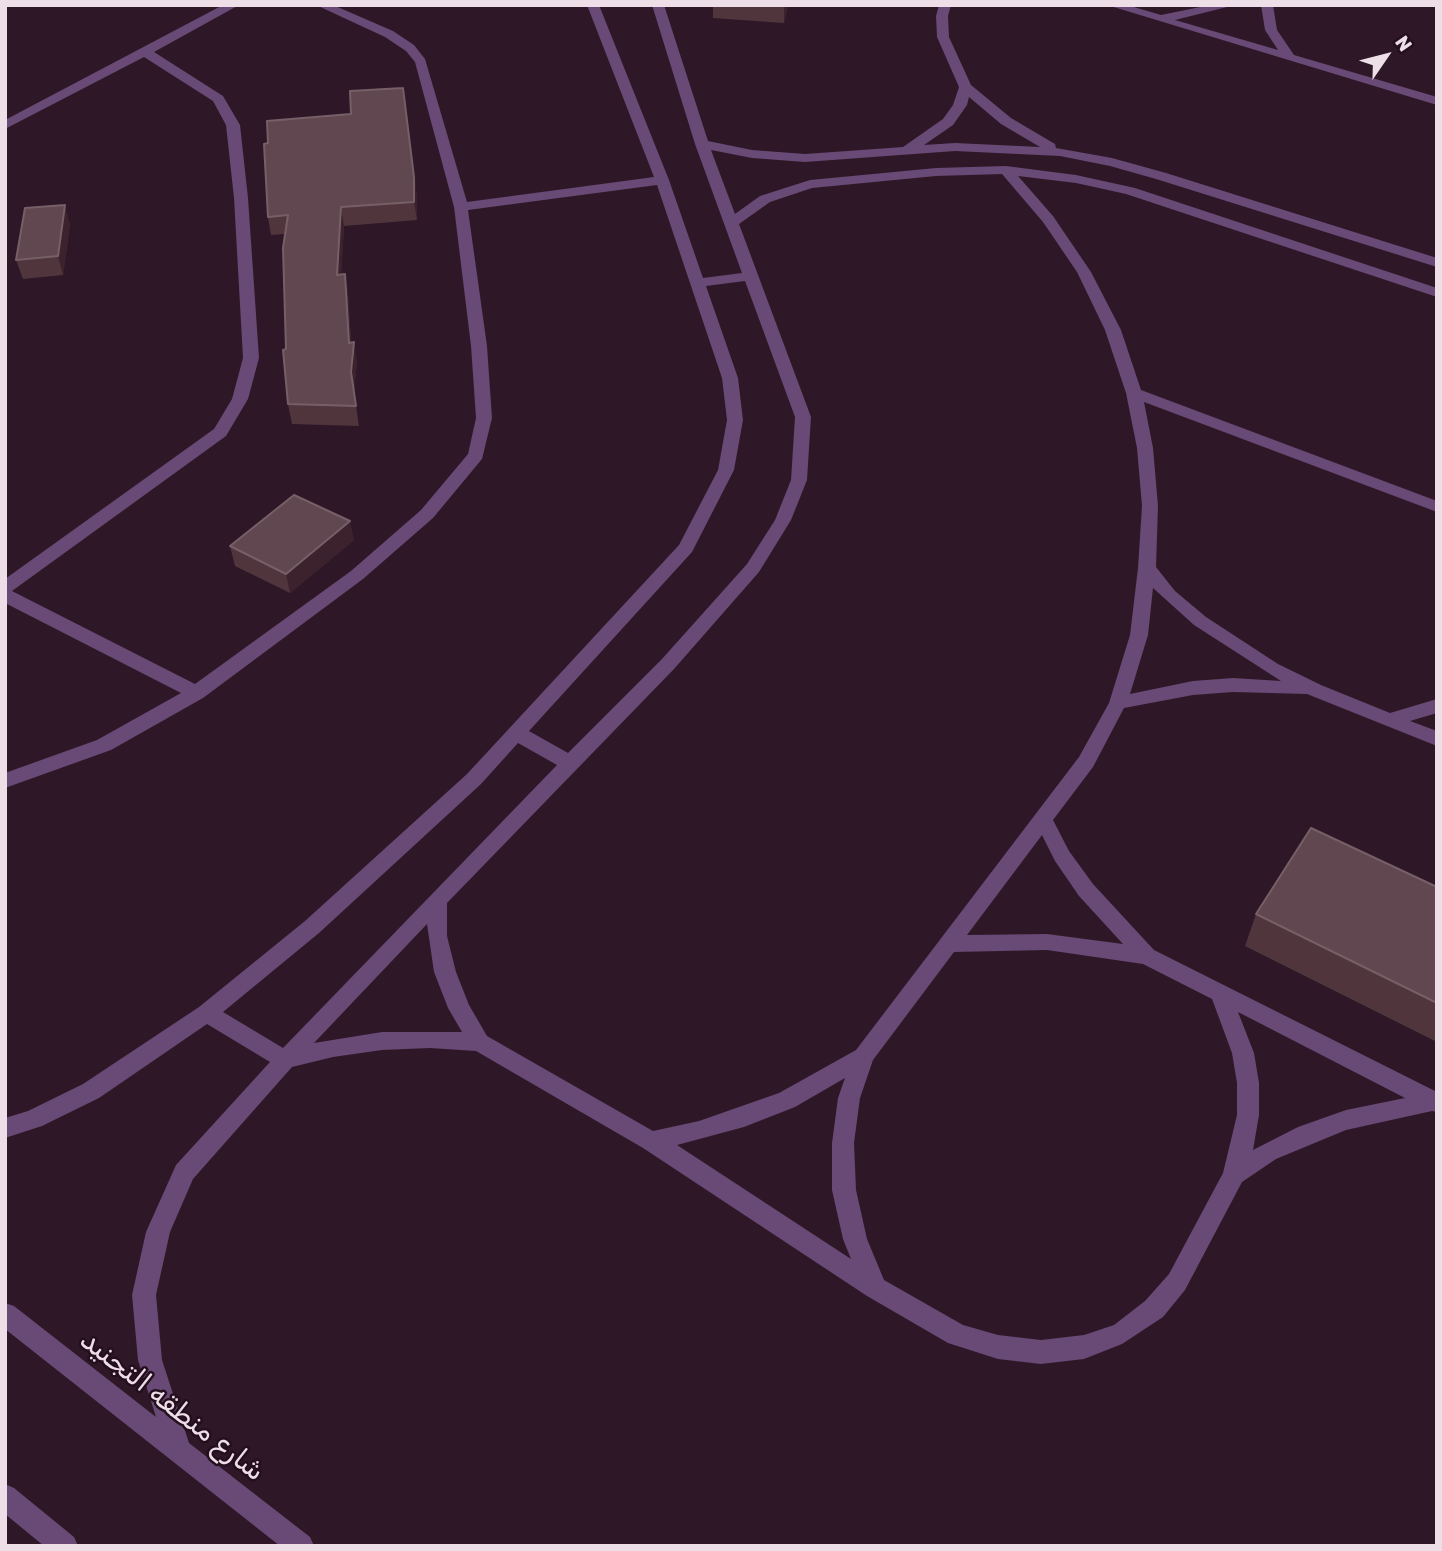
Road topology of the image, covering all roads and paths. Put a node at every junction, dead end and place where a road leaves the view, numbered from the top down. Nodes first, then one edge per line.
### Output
1 (233, 5) edge
2 (322, 5) edge
3 (593, 5) edge
4 (658, 5) edge
5 (945, 5) edge
6 (1112, 5) edge
7 (1229, 5) edge
8 (1266, 5) edge
9 (1158, 19) junction
10 (144, 51) junction
11 (1289, 57) junction
12 (965, 87) junction
13 (1437, 93) edge
14 (1417, 95) junction
15 (1437, 101) edge
16 (5, 125) edge
17 (702, 145) junction
18 (903, 150) junction
19 (1060, 152) junction
20 (827, 157) junction
21 (1006, 170) junction
22 (835, 179) junction
23 (662, 180) junction
24 (461, 206) junction
25 (732, 222) junction
26 (1407, 253) junction
27 (1437, 263) edge
28 (752, 276) junction
29 (1388, 276) junction
30 (698, 283) junction
31 (1437, 293) edge
32 (1134, 393) junction
33 (1437, 507) edge
34 (1147, 568) junction
35 (5, 588) edge
36 (5, 595) edge
37 (1314, 690) junction
38 (196, 693) junction
39 (1118, 703) junction
40 (1437, 706) edge
41 (1389, 720) junction
42 (516, 733) junction
43 (1437, 739) edge
44 (570, 763) junction
45 (5, 780) edge
46 (1044, 821) junction
47 (437, 900) junction
48 (950, 944) junction
49 (1147, 956) junction
50 (1220, 993) junction
51 (207, 1013) junction
52 (479, 1042) junction
53 (864, 1056) junction
54 (285, 1060) junction
55 (1435, 1102) edge
56 (5, 1128) edge
57 (651, 1140) junction
58 (1234, 1175) junction
59 (875, 1288) junction
60 (5, 1314) edge
61 (180, 1453) junction
62 (5, 1497) edge
63 (65, 1546) edge
64 (301, 1546) edge

1 - 10 street
2 - 24 street
3 - 23 street
4 - 17 street
5 - 12 street
6 - 9 street
7 - 9 street
8 - 11 street
9 - 11 street
10 - 16 street
10 - 35 street
11 - 14 street
12 - 18 street
12 - 19 street
13 - 14 street
14 - 15 street
17 - 20 street
17 - 25 street
18 - 19 street
18 - 20 street
19 - 26 street
20 - 22 street
21 - 22 street
21 - 29 street
21 - 32 street
22 - 25 street
23 - 24 street
23 - 30 street
24 - 38 street
25 - 28 street
26 - 27 street
26 - 29 street
28 - 30 street
28 - 44 street
29 - 31 street
30 - 42 street
32 - 33 street
32 - 34 street
34 - 37 street
34 - 39 street
36 - 38 street
37 - 39 street
37 - 41 street
38 - 45 street
39 - 46 street
40 - 41 street
41 - 43 street
42 - 44 street
42 - 51 street
44 - 47 street
46 - 48 street
46 - 49 street
47 - 52 street
47 - 54 street
48 - 49 street
48 - 53 street
49 - 50 street
50 - 55 street
50 - 58 street
51 - 54 street
51 - 56 street
52 - 54 street
52 - 57 street
53 - 57 street
53 - 59 street
54 - 61 street
55 - 58 street
57 - 59 street
58 - 59 street
60 - 61 street, شارع منطقه التجنيد
61 - 64 street, شارع منطقه التجنيد
62 - 63 street

